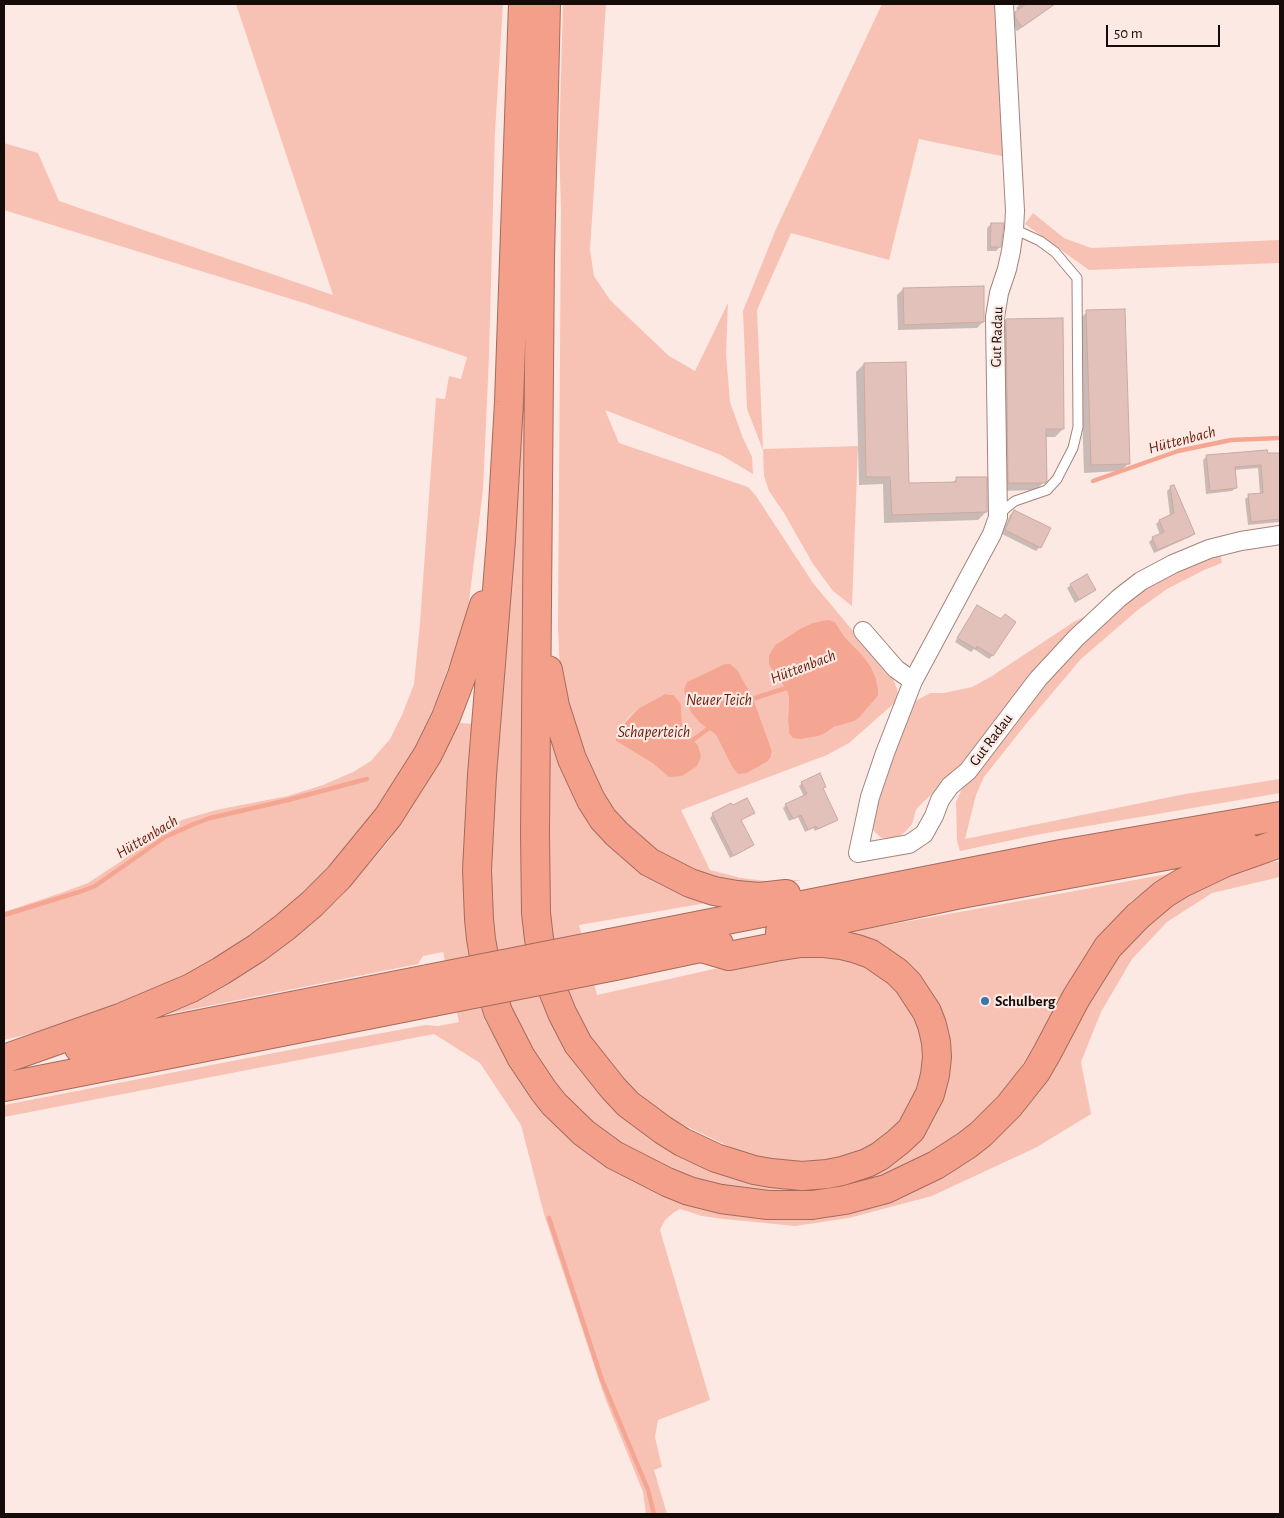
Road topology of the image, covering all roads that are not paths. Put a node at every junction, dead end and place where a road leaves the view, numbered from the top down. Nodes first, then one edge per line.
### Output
1 (522, 4) edge
2 (546, 4) edge
3 (1004, 4) edge
4 (1014, 229) junction
5 (527, 256) junction
6 (998, 517) junction
7 (1280, 535) edge
8 (501, 540) junction
9 (537, 567) junction
10 (862, 631) dead end
11 (913, 681) junction
12 (1280, 816) edge
13 (1280, 838) edge
14 (1280, 843) edge
15 (843, 897) junction
16 (702, 948) junction
17 (612, 954) junction
18 (261, 1024) junction
19 (4, 1061) edge
20 (4, 1087) edge

1 - 5 highway
2 - 5 highway
3 - 4 street, Gut Radau
4 - 6 street, Gut Radau
4 - 6 lane
5 - 8 highway
5 - 9 highway
6 - 11 street, Gut Radau
7 - 11 street, Gut Radau
8 - 14 highway
8 - 19 highway
9 - 15 highway
9 - 16 highway
10 - 11 street
12 - 15 highway
13 - 16 highway
15 - 17 highway
16 - 17 highway
17 - 18 highway, bridge
18 - 19 highway
18 - 20 highway

